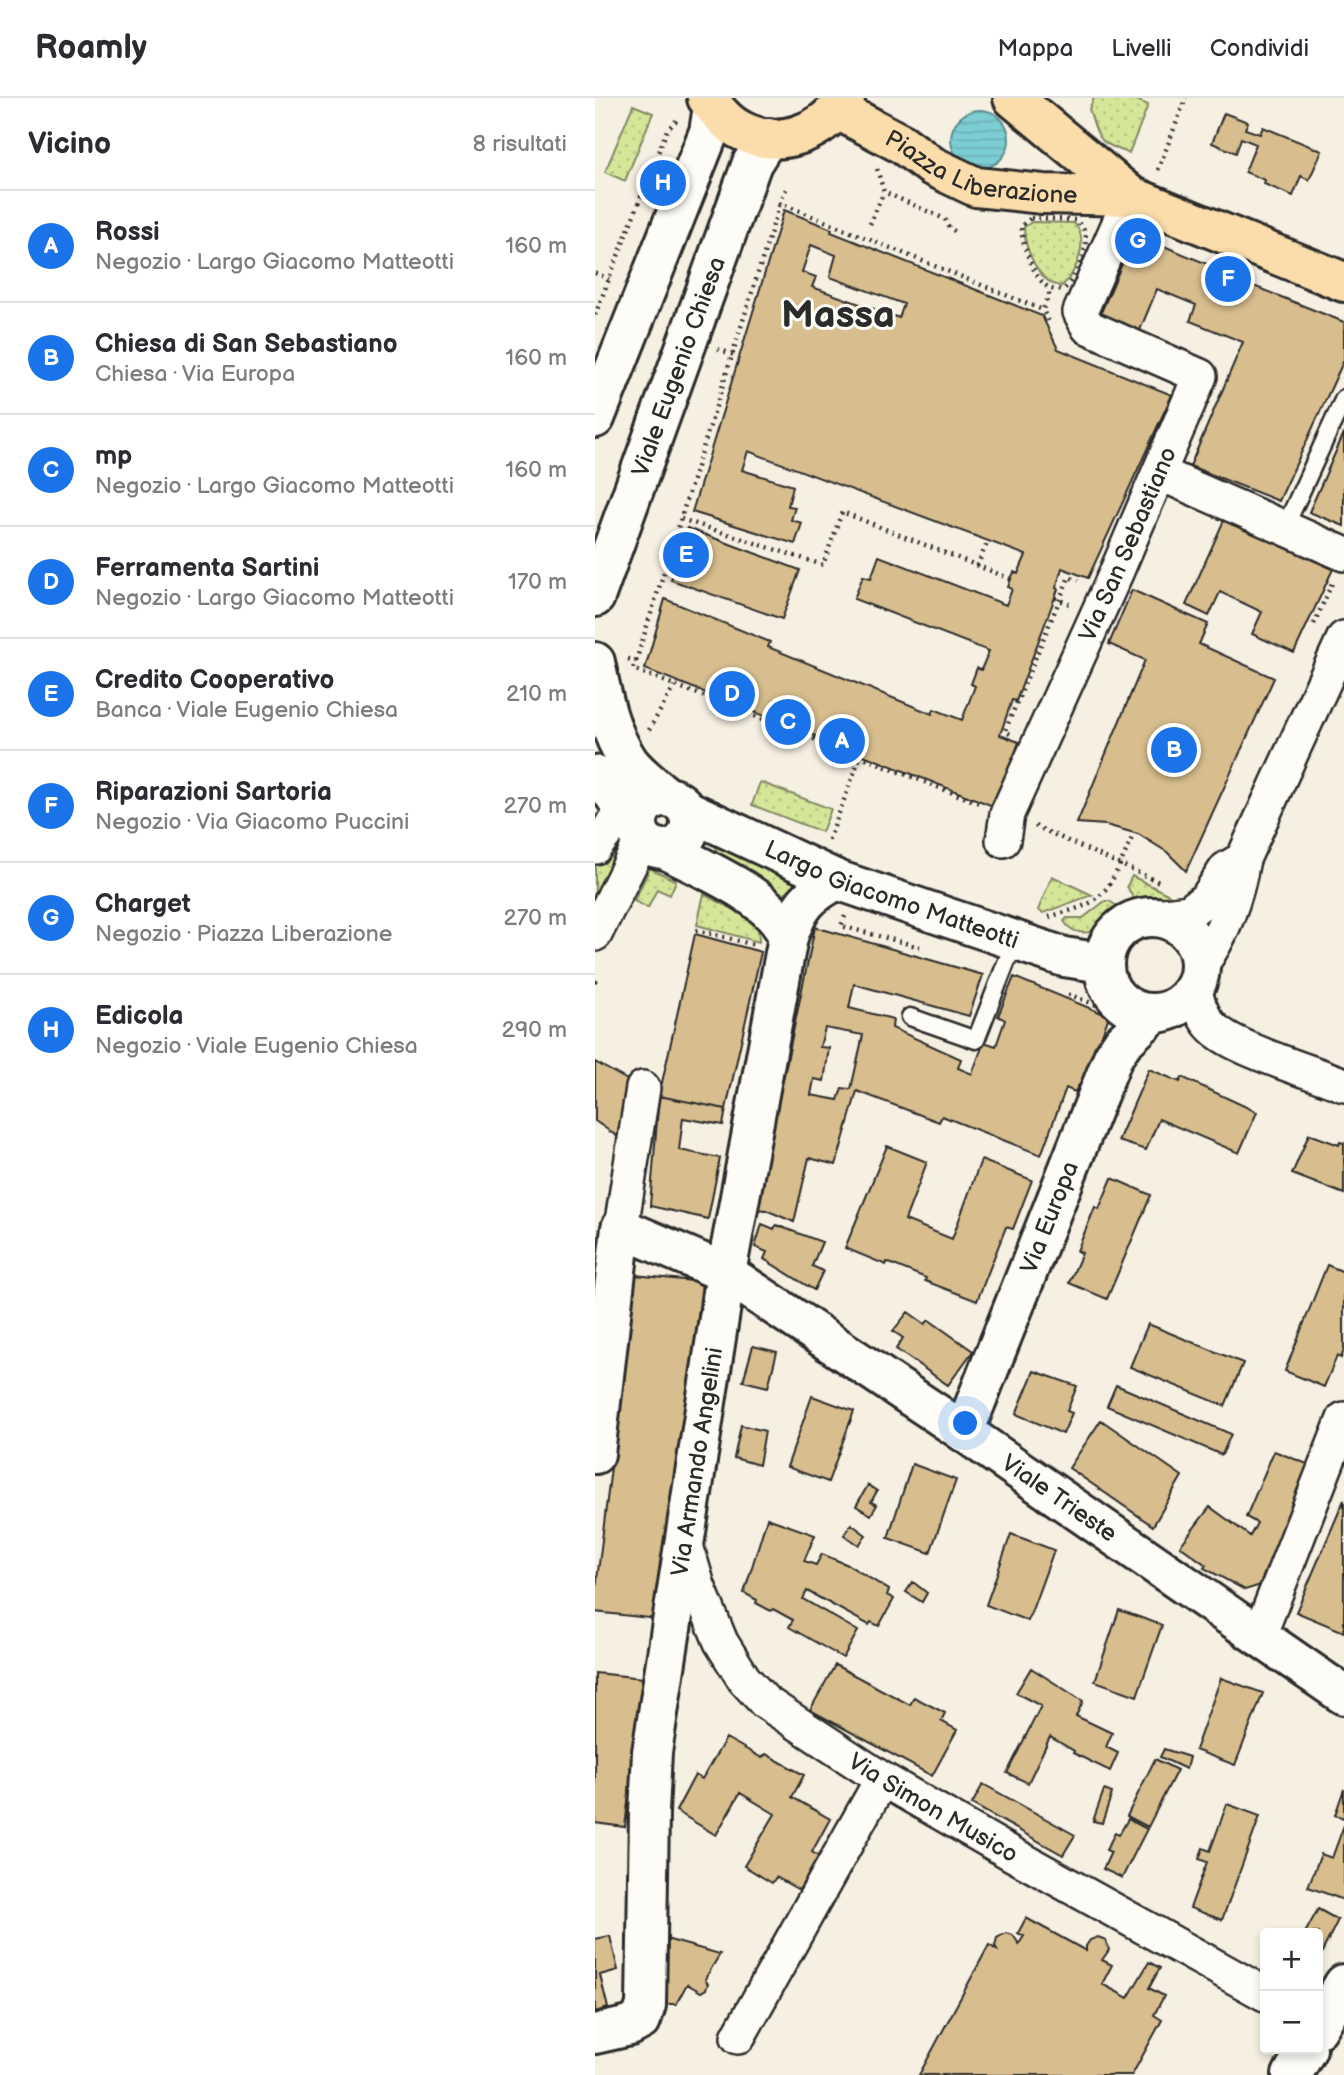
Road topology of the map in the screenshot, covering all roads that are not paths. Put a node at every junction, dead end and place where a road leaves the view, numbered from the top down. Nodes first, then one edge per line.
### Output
1 (1013, 98) edge
2 (842, 104) edge
3 (699, 108) edge
4 (768, 138) junction
5 (1145, 185) junction
6 (1344, 282) edge
7 (1344, 398) edge
8 (595, 418) edge
9 (1159, 473) junction
10 (1284, 529) junction
11 (1344, 554) edge
12 (595, 597) edge
13 (1344, 638) edge
14 (610, 660) edge
15 (595, 775) edge
16 (677, 803) junction
17 (1005, 827) road end
18 (644, 831) junction
19 (595, 847) edge
20 (1243, 859) junction
21 (838, 880) junction
22 (1160, 901) junction
23 (595, 933) edge
24 (788, 937) junction
25 (1018, 941) junction
26 (1103, 963) junction
27 (1197, 977) junction
28 (1154, 1013) junction
29 (910, 1017) dead end
30 (1344, 1085) edge
31 (643, 1088) dead end
32 (621, 1228) junction
33 (726, 1273) junction
34 (964, 1432) junction
35 (1340, 1439) edge
36 (595, 1454) edge
37 (685, 1542) junction
38 (1259, 1636) junction
39 (1344, 1695) edge
40 (882, 1779) junction
41 (1344, 1984) edge
42 (1260, 1991) edge
43 (1323, 2019) edge
44 (595, 2034) edge
45 (738, 2037) dead end
46 (1303, 2054) edge
47 (1292, 2075) edge

1 - 5 main road, Piazza Liberazione
2 - 4 main road
2 - 5 main road, Piazza Liberazione
3 - 4 main road
3 - 8 street
4 - 12 street, Viale Eugenio Chiesa
5 - 6 main road
5 - 9 street, Via San Sebastiano
7 - 10 lane
9 - 10 street
9 - 17 street, Via San Sebastiano
10 - 11 street
13 - 20 street
14 - 16 street, Largo Giacomo Matteotti
15 - 18 street
16 - 18 street
16 - 21 street, Largo Giacomo Matteotti
18 - 19 street
18 - 23 street
18 - 24 street
20 - 22 street
20 - 27 street
21 - 24 street, Via Armando Angelini
21 - 25 street, Largo Giacomo Matteotti
22 - 26 street
22 - 27 street
24 - 33 street, Via Armando Angelini
25 - 26 street, Largo Giacomo Matteotti
25 - 29 lane
26 - 28 street
27 - 28 street
27 - 30 street
28 - 34 street, Via Europa
31 - 32 street
32 - 33 street, Viale Trieste
32 - 36 street
33 - 34 street, Viale Trieste
33 - 37 street, Via Armando Angelini
34 - 38 street, Viale Trieste
35 - 38 street
37 - 40 street, Via Simon Musico
37 - 44 street, Via Armando Angelini
38 - 39 street, Viale Trieste
40 - 42 street, Via Simon Musico
40 - 45 street
41 - 43 street
46 - 47 street

